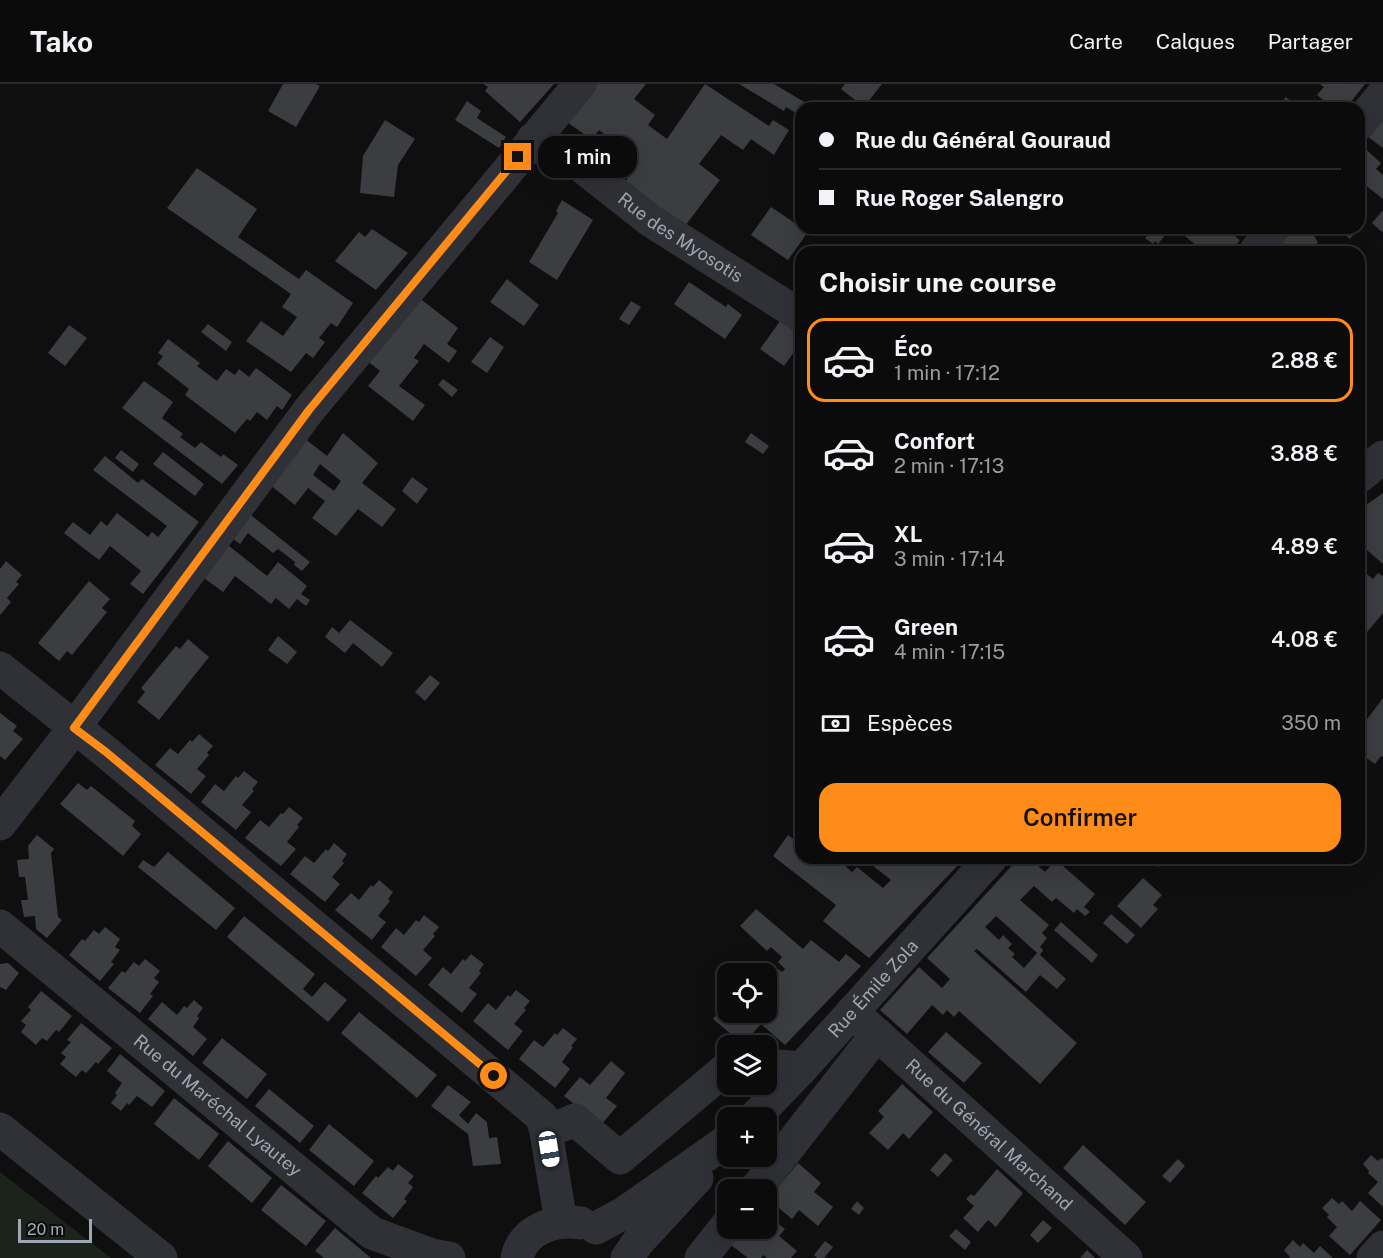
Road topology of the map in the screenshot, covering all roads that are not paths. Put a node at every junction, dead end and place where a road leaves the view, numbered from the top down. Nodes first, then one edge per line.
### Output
1 (580, 84) edge
2 (1383, 94) edge
3 (1365, 116) edge
4 (533, 139) junction
5 (1269, 234) edge
6 (1260, 246) edge
7 (795, 312) edge
8 (1383, 458) edge
9 (1365, 472) edge
10 (0, 668) edge
11 (74, 728) junction
12 (0, 824) edge
13 (986, 864) edge
14 (0, 926) edge
15 (852, 1012) junction
16 (877, 1034) junction
17 (777, 1066) edge
18 (802, 1068) junction
19 (717, 1076) edge
20 (765, 1107) edge
21 (0, 1129) edge
22 (546, 1132) junction
23 (717, 1148) edge
24 (717, 1157) edge
25 (764, 1179) edge
26 (561, 1222) junction
27 (596, 1228) junction
28 (717, 1238) edge
29 (1383, 1247) edge
30 (161, 1258) edge
31 (449, 1258) edge
32 (517, 1258) edge
33 (618, 1258) edge
34 (627, 1258) edge
35 (701, 1258) edge
36 (1126, 1258) edge
37 (1373, 1258) edge

1 - 4 street
2 - 3 street
4 - 7 street, Rue des Myosotis
4 - 11 street
5 - 6 street
8 - 9 street
10 - 11 street
11 - 12 street
11 - 22 street
13 - 15 street, Rue Émile Zola
14 - 31 street, Rue du Maréchal Lyautey
15 - 16 street, Rue du Général Marchand
15 - 18 street, Rue Émile Zola
16 - 25 street
16 - 36 street, Rue du Général Marchand
17 - 18 street
18 - 20 street, Rue Émile Zola
19 - 22 street
21 - 30 street
22 - 26 street
23 - 27 street
24 - 34 street
26 - 27 street
26 - 32 street
27 - 33 street
28 - 35 street
29 - 37 street

